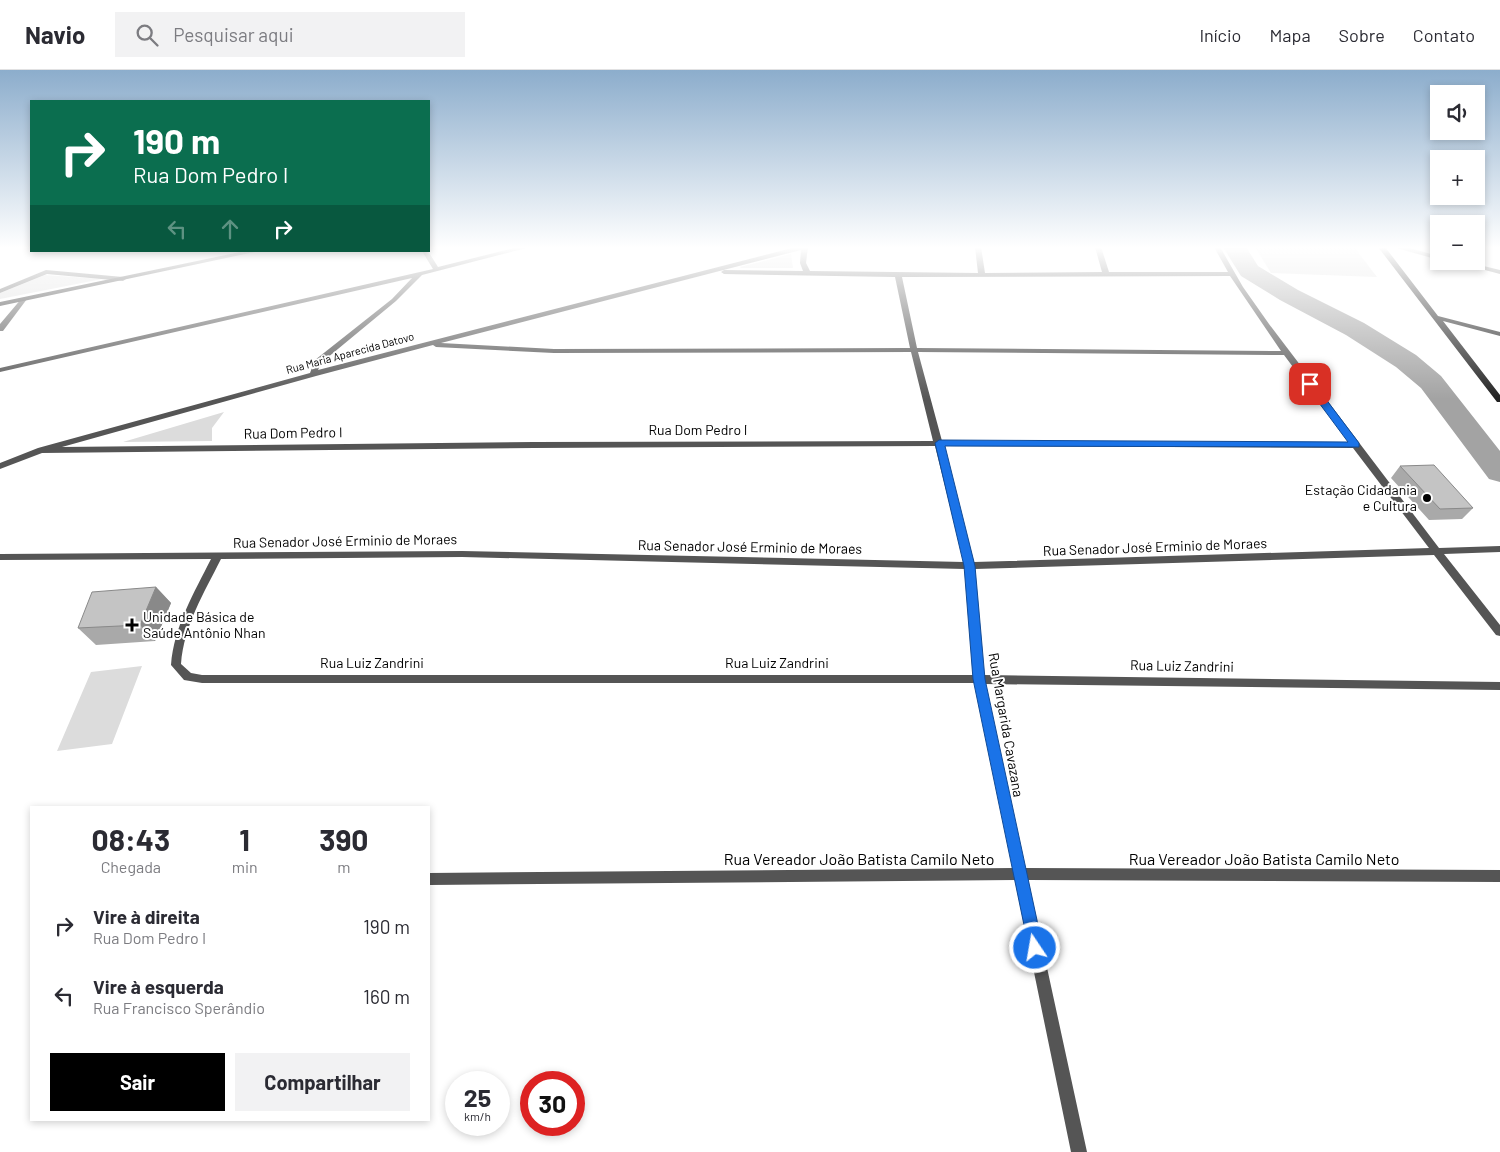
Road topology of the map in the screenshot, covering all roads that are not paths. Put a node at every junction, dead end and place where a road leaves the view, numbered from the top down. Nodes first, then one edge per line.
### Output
1 (31, 297) edge
2 (317, 297) edge
3 (397, 297) edge
4 (611, 297) edge
5 (903, 297) edge
6 (1247, 297) edge
7 (1421, 297) edge
8 (24, 299) junction
9 (0, 304) edge
10 (1438, 318) junction
11 (0, 329) edge
12 (1500, 334) edge
13 (426, 345) junction
14 (914, 350) junction
15 (1287, 353) junction
16 (0, 370) edge
17 (313, 374) junction
18 (1500, 400) edge
19 (939, 443) junction
20 (1355, 445) junction
21 (42, 450) junction
22 (0, 466) edge
23 (1500, 549) edge
24 (1436, 552) junction
25 (0, 557) edge
26 (217, 557) junction
27 (970, 566) junction
28 (1500, 632) edge
29 (979, 679) junction
30 (1500, 686) edge
31 (1019, 874) junction
32 (1500, 876) edge
33 (430, 879) edge
34 (1079, 1152) edge

1 - 8 street
2 - 16 street
3 - 17 street
4 - 13 street, Rua Maria Aparecida Datovo
5 - 14 street, Rua Margarida Cavazana
6 - 15 street
7 - 10 street
8 - 9 street
8 - 11 street
10 - 12 street
10 - 18 street
13 - 14 street
13 - 17 street, Rua Maria Aparecida Datovo
14 - 15 street
14 - 19 street, Rua Margarida Cavazana
15 - 20 street
17 - 21 street, Rua Maria Aparecida Datovo
19 - 20 street, Rua Dom Pedro I
19 - 21 street, Rua Dom Pedro I
19 - 27 street, Rua Margarida Cavazana
20 - 24 street
21 - 22 street, Rua Maria Aparecida Datovo
23 - 24 street, Rua Senador José Erminio de Moraes
24 - 27 street, Rua Senador José Erminio de Moraes
24 - 28 street
25 - 26 street, Rua Senador José Erminio de Moraes
26 - 27 street, Rua Senador José Erminio de Moraes
26 - 29 street, Rua Luiz Zandrini
27 - 29 street, Rua Margarida Cavazana
29 - 30 street, Rua Luiz Zandrini
29 - 31 street, Rua Margarida Cavazana
31 - 32 street, Rua Vereador João Batista Camilo Neto
31 - 33 street, Rua Vereador João Batista Camilo Neto
31 - 34 street, Rua Margarida Cavazana

